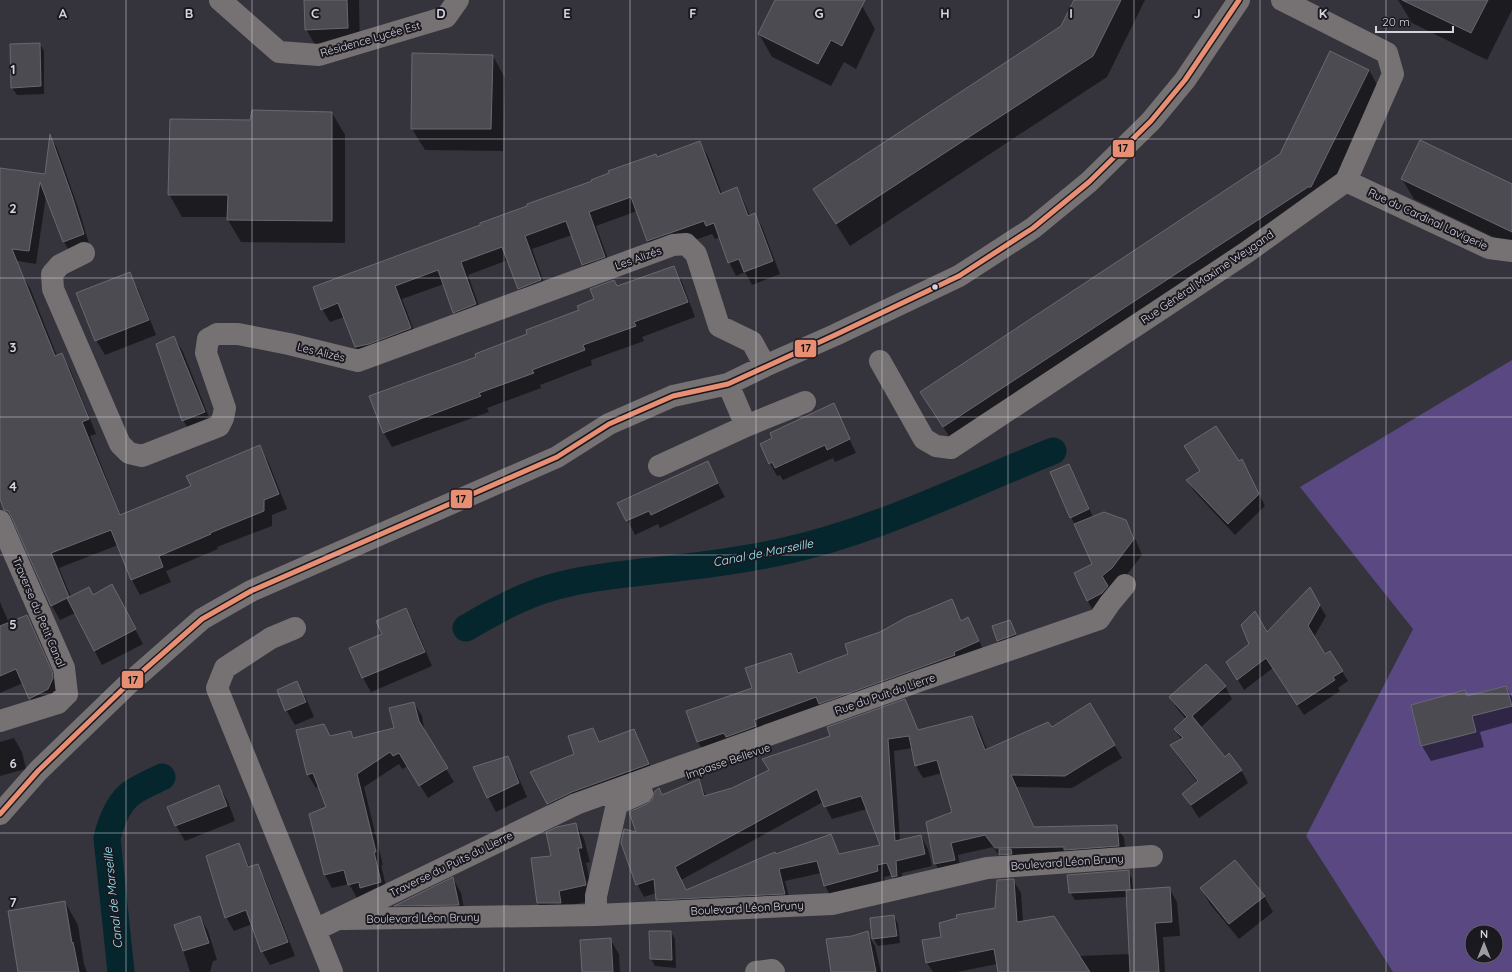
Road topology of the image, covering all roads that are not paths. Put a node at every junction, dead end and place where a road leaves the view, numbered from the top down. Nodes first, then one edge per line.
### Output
1 (220, 0) edge
2 (458, 0) edge
3 (1239, 0) edge
4 (1282, 0) edge
5 (1346, 181) junction
6 (1512, 251) edge
7 (84, 253) dead end
8 (880, 361) dead end
9 (765, 366) junction
10 (728, 384) junction
11 (805, 402) dead end
12 (746, 426) junction
13 (659, 466) dead end
14 (0, 521) edge
15 (1125, 585) dead end
16 (295, 628) dead end
17 (948, 687) dead end
18 (0, 721) edge
19 (631, 784) joint
20 (0, 814) edge
21 (1152, 856) dead end
22 (596, 915) junction
23 (337, 919) junction
24 (315, 930) junction
25 (332, 972) edge
26 (756, 972) edge
27 (774, 972) edge

1 - 2 street, Résidence Lycée Est
3 - 9 street
4 - 5 street
5 - 6 street, Rue du Cardinal Lavigerie
5 - 8 street, Rue Général Maxime Weygand
7 - 9 street, Les Alizés
9 - 10 street
10 - 12 street
10 - 20 street
11 - 12 street
12 - 13 street
14 - 18 street, Traverse du Petit Canal
15 - 19 street, Rue du Puit du Lierre
16 - 24 street
17 - 22 street, Impasse Bellevue
19 - 23 street, Traverse du Puits du Lierre
21 - 22 street, Boulevard Léon Bruny
22 - 23 street, Boulevard Léon Bruny
23 - 24 street, Traverse du Puits du Lierre
24 - 25 street
26 - 27 street

